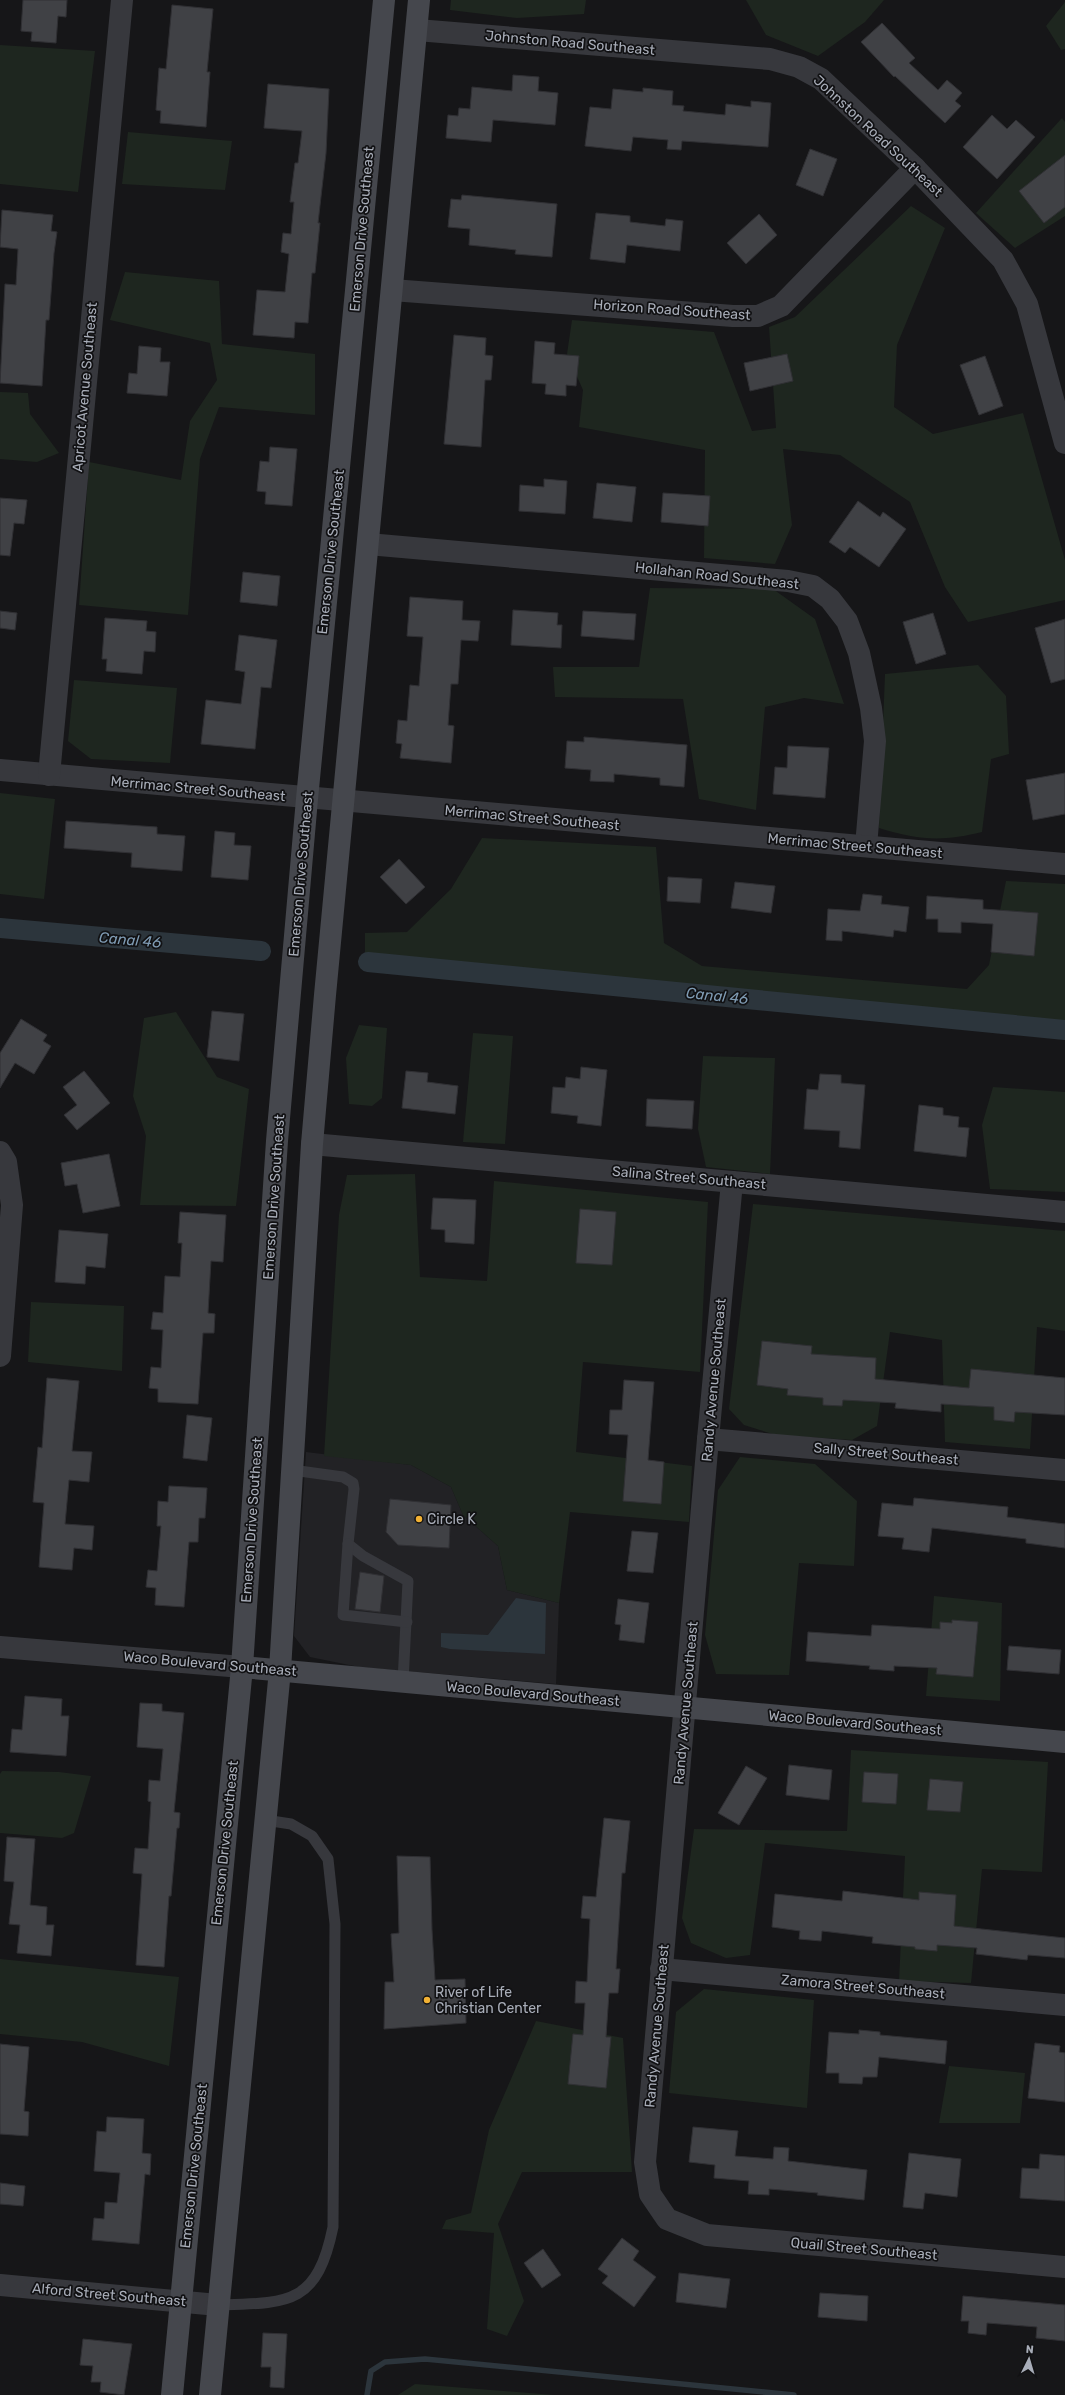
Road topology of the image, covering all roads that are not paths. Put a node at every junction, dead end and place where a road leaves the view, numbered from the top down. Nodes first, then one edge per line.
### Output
1 (122, 0) edge
2 (384, 0) edge
3 (406, 0) edge
4 (419, 0) edge
5 (417, 30) junction
6 (409, 110) junction
7 (915, 168) junction
8 (392, 290) junction
9 (1065, 443) edge
10 (368, 544) junction
11 (0, 770) edge
12 (49, 775) junction
13 (307, 799) junction
14 (342, 802) junction
15 (866, 846) junction
16 (1065, 864) edge
17 (312, 1144) junction
18 (0, 1152) edge
19 (732, 1182) junction
20 (1065, 1212) edge
21 (0, 1356) edge
22 (708, 1439) junction
23 (292, 1470) junction
24 (1065, 1470) edge
25 (348, 1544) junction
26 (407, 1622) junction
27 (0, 1647) edge
28 (242, 1667) junction
29 (280, 1670) junction
30 (403, 1682) junction
31 (686, 1708) junction
32 (1065, 1742) edge
33 (265, 1820) junction
34 (661, 1969) junction
35 (1065, 2005) edge
36 (667, 2219) joint
37 (1065, 2267) edge
38 (0, 2285) edge
39 (181, 2301) junction
40 (218, 2305) junction
41 (172, 2395) edge
42 (210, 2395) edge

1 - 12 street, Apricot Avenue Southeast
2 - 13 street, Emerson Drive Southeast
3 - 6 street
4 - 5 street
5 - 6 street
5 - 7 street, Johnston Road Southeast
6 - 8 street
7 - 8 street, Horizon Road Southeast
7 - 9 street, Johnston Road Southeast
8 - 10 street
10 - 14 street
10 - 15 street, Hollahan Road Southeast
11 - 12 street, Merrimac Street Southeast
12 - 13 street, Merrimac Street Southeast
13 - 14 street, Merrimac Street Southeast
13 - 28 street, Emerson Drive Southeast
14 - 15 street, Merrimac Street Southeast
14 - 17 street
15 - 16 street, Merrimac Street Southeast
17 - 19 street, Salina Street Southeast
17 - 23 street
18 - 21 street
19 - 20 street, Salina Street Southeast
19 - 22 street, Randy Avenue Southeast
22 - 24 street, Sally Street Southeast
22 - 31 street, Randy Avenue Southeast
23 - 25 lane
23 - 29 street
25 - 26 lane
25 - 26 lane
26 - 30 lane
27 - 28 street, Waco Boulevard Southeast
28 - 29 street, Waco Boulevard Southeast
28 - 39 street, Emerson Drive Southeast
29 - 30 street, Waco Boulevard Southeast
29 - 33 street
30 - 31 street, Waco Boulevard Southeast
31 - 32 street, Waco Boulevard Southeast
31 - 34 street, Randy Avenue Southeast
33 - 40 street
33 - 40 lane
34 - 35 street, Zamora Street Southeast
34 - 36 street, Randy Avenue Southeast
36 - 37 street, Quail Street Southeast
38 - 39 street, Alford Street Southeast
39 - 40 street, Alford Street Southeast
39 - 41 street, Emerson Drive Southeast
40 - 42 street

